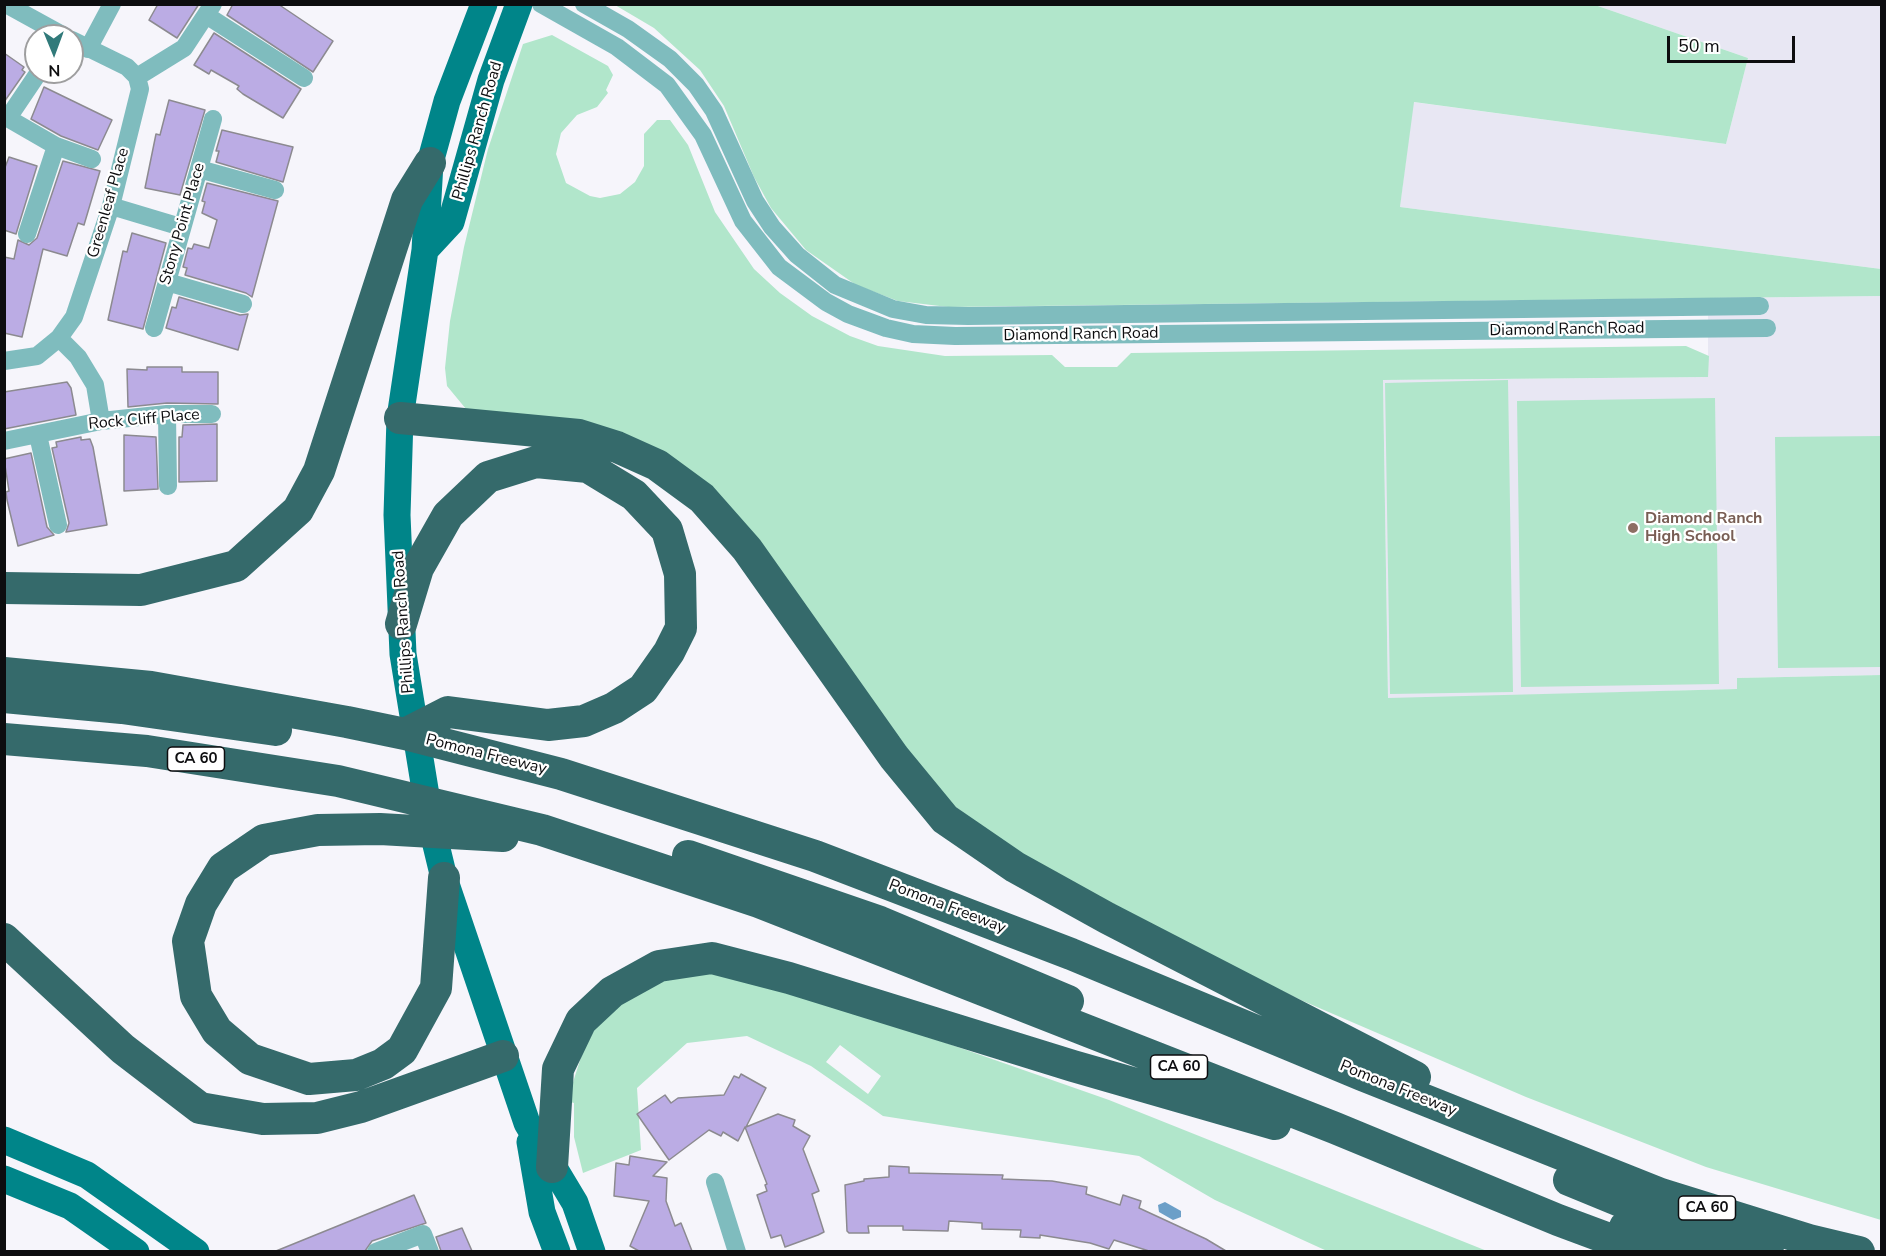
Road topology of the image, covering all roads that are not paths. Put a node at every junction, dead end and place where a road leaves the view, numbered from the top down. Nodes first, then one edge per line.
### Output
1 (6, 4) edge
2 (112, 4) edge
3 (484, 4) edge
4 (519, 4) edge
5 (541, 4) edge
6 (584, 4) edge
7 (210, 10) edge
8 (42, 24) edge
9 (84, 27) edge
10 (84, 46) edge
11 (137, 77) junction
12 (304, 78) dead end
13 (30, 84) edge
14 (6, 117) edge
15 (213, 119) dead end
16 (56, 146) junction
17 (92, 159) dead end
18 (430, 163) junction
19 (199, 169) junction
20 (274, 190) dead end
21 (111, 206) junction
22 (181, 227) junction
23 (27, 234) dead end
24 (425, 250) junction
25 (167, 282) junction
26 (243, 304) dead end
27 (1760, 306) dead end
28 (154, 328) dead end
29 (1767, 328) dead end
30 (59, 338) junction
31 (4, 361) edge
32 (167, 414) junction
33 (212, 414) dead end
34 (400, 418) junction
35 (101, 421) junction
36 (38, 435) junction
37 (4, 441) edge
38 (168, 486) dead end
39 (58, 525) dead end
40 (4, 588) edge
41 (402, 639) junction
42 (4, 673) edge
43 (4, 697) edge
44 (347, 722) junction
45 (405, 734) junction
46 (4, 740) edge
47 (385, 792) junction
48 (570, 839) junction
49 (444, 878) junction
50 (4, 939) edge
51 (1232, 1021) junction
52 (503, 1056) junction
53 (527, 1123) junction
54 (4, 1140) edge
55 (1560, 1153) junction
56 (552, 1167) junction
57 (1443, 1173) junction
58 (4, 1179) edge
59 (715, 1182) dead end
60 (427, 1243) edge
61 (136, 1251) edge
62 (196, 1251) edge
63 (376, 1251) edge
64 (557, 1251) edge
65 (592, 1251) edge
66 (737, 1251) edge
67 (1644, 1251) edge
68 (1698, 1251) edge
69 (1768, 1251) edge
70 (1859, 1251) edge

1 - 8 street
2 - 9 street
3 - 18 main road, Phillips Ranch Road
4 - 24 main road, Phillips Ranch Road
5 - 29 street, Diamond Ranch Road
6 - 27 street, Diamond Ranch Road
7 - 11 street
7 - 12 street
10 - 11 street
11 - 21 street, Greenleaf Place
13 - 14 street
14 - 16 street
15 - 19 street, Stony Point Place
16 - 17 street
16 - 23 street
18 - 24 main road, Phillips Ranch Road
18 - 40 highway
19 - 20 street
19 - 22 street, Stony Point Place
21 - 22 street
21 - 30 street, Greenleaf Place
22 - 25 street, Stony Point Place
24 - 34 main road, Phillips Ranch Road
25 - 26 street
25 - 28 street, Stony Point Place
30 - 31 street, Greenleaf Place
30 - 35 street
32 - 33 street, Rock Cliff Place
32 - 35 street, Rock Cliff Place
32 - 38 street
34 - 41 main road, Phillips Ranch Road
34 - 55 highway
35 - 36 street, Rock Cliff Place
36 - 37 street, Rock Cliff Place
36 - 39 street
41 - 45 highway
41 - 49 main road, Phillips Ranch Road
42 - 44 highway, Pomona Freeway / CA 60
43 - 44 highway
44 - 45 highway, Pomona Freeway / CA 60
45 - 51 highway, Pomona Freeway / CA 60
46 - 47 highway, CA 60
47 - 48 highway, CA 60
47 - 68 highway
48 - 49 highway
48 - 57 highway, CA 60
49 - 52 main road, Phillips Ranch Road
50 - 52 highway
51 - 55 highway, Pomona Freeway / CA 60
51 - 69 highway
52 - 53 main road, Phillips Ranch Road
53 - 56 main road, Phillips Ranch Road
53 - 64 main road, Phillips Ranch Road
54 - 62 main road
55 - 70 highway, Pomona Freeway / CA 60
56 - 57 highway
56 - 65 main road, Phillips Ranch Road
57 - 67 highway, CA 60
58 - 61 main road
59 - 66 street
60 - 63 street

